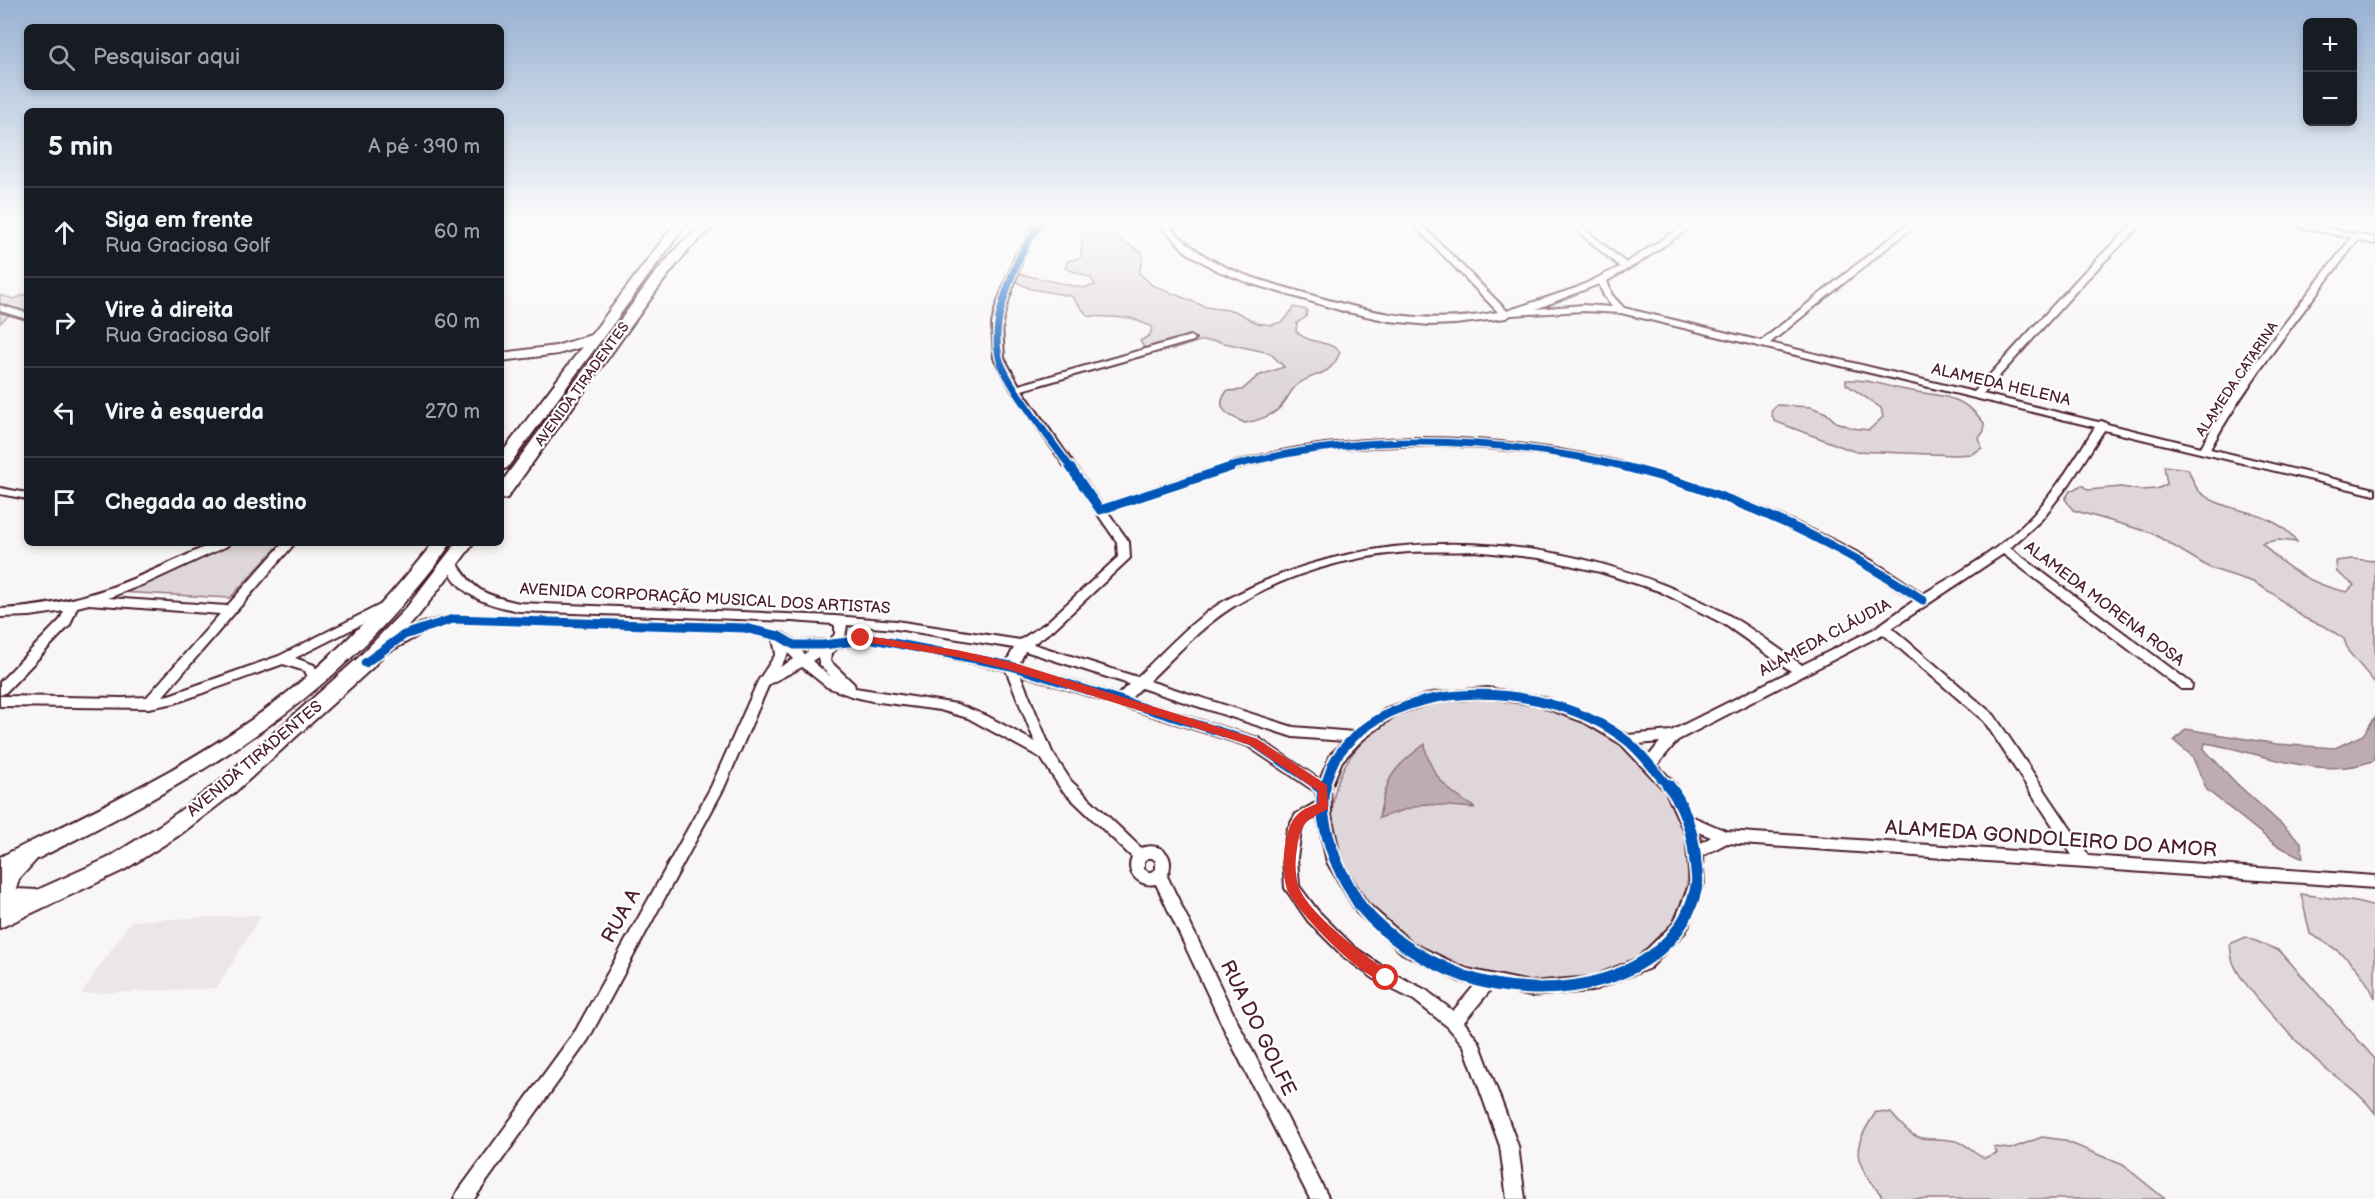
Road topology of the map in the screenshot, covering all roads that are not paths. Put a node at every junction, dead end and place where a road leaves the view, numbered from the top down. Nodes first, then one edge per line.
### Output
1 (641, 278) edge
2 (659, 278) edge
3 (1012, 278) edge
4 (1247, 278) edge
5 (1473, 278) edge
6 (1606, 278) edge
7 (1845, 278) edge
8 (2083, 278) edge
9 (2325, 278) edge
10 (1602, 280) junction
11 (0, 308) edge
12 (1621, 310) junction
13 (1510, 314) junction
14 (24, 315) edge
15 (597, 337) junction
16 (1190, 339) dead end
17 (1763, 344) junction
18 (572, 347) junction
19 (504, 357) edge
20 (555, 363) junction
21 (504, 364) edge
22 (562, 382) junction
23 (1016, 389) junction
24 (1977, 395) junction
25 (2102, 424) junction
26 (2205, 449) junction
27 (504, 461) edge
28 (504, 490) edge
29 (0, 491) edge
30 (2375, 492) edge
31 (24, 495) edge
32 (1100, 510) junction
33 (216, 546) edge
34 (286, 546) edge
35 (440, 546) edge
36 (463, 546) edge
37 (2003, 548) junction
38 (451, 562) junction
39 (89, 600) junction
40 (399, 600) junction
41 (1923, 600) junction
42 (510, 605) junction
43 (71, 607) junction
44 (227, 610) junction
45 (0, 613) edge
46 (792, 617) junction
47 (501, 618) junction
48 (835, 620) junction
49 (1884, 628) junction
50 (779, 636) junction
51 (838, 641) junction
52 (1022, 645) junction
53 (283, 659) junction
54 (803, 661) junction
55 (365, 663) junction
56 (1011, 666) junction
57 (1801, 671) junction
58 (316, 680) junction
59 (764, 681) junction
60 (1140, 683) junction
61 (2186, 686) dead end
62 (0, 690) edge
63 (852, 690) junction
64 (1120, 700) junction
65 (0, 701) edge
66 (149, 702) junction
67 (1673, 736) junction
68 (1356, 737) junction
69 (1626, 740) junction
70 (1046, 754) junction
71 (1649, 765) junction
72 (1323, 789) junction
73 (1324, 805) junction
74 (1686, 820) junction
75 (1725, 837) junction
76 (44, 844) junction
77 (1695, 853) junction
78 (2085, 862) junction
79 (0, 867) edge
80 (2375, 882) edge
81 (51, 894) junction
82 (0, 918) edge
83 (1488, 981) junction
84 (1454, 1022) junction
85 (463, 1199) edge
86 (1320, 1199) edge
87 (1516, 1199) edge

1 - 15 main road, AVENIDA TIRADENTES
2 - 28 main road, AVENIDA TIRADENTES
3 - 23 street
4 - 13 street
5 - 13 street
6 - 10 street
7 - 17 street
8 - 24 street
9 - 26 street, ALAMEDA CATARINA
10 - 12 street
10 - 13 street
11 - 14 street
12 - 13 street, ALAMEDA HELENA
12 - 17 street, ALAMEDA HELENA
15 - 18 main road
15 - 22 main road, AVENIDA TIRADENTES
16 - 23 street
17 - 24 street, ALAMEDA HELENA
18 - 19 main road
18 - 20 main road
20 - 21 main road
20 - 22 main road
22 - 27 main road, AVENIDA TIRADENTES
23 - 32 street
24 - 25 street, ALAMEDA HELENA
25 - 26 street, ALAMEDA HELENA
25 - 37 street, ALAMEDA CLÁUDIA
26 - 30 street, ALAMEDA HELENA
29 - 31 street
32 - 41 street
32 - 52 street
33 - 39 street
34 - 44 street
35 - 40 main road, AVENIDA TIRADENTES
36 - 38 main road, AVENIDA TIRADENTES
37 - 41 street, ALAMEDA CLÁUDIA
37 - 61 street, ALAMEDA MORENA ROSA
38 - 42 street, AVENIDA CORPORAÇÃO MUSICAL DOS ARTISTAS
38 - 55 main road, AVENIDA TIRADENTES
39 - 43 street
39 - 44 street
40 - 53 street
40 - 58 main road, AVENIDA TIRADENTES
41 - 49 street, ALAMEDA CLÁUDIA
42 - 46 street, AVENIDA CORPORAÇÃO MUSICAL DOS ARTISTAS
42 - 47 street
43 - 45 street
43 - 62 street
44 - 66 street
46 - 48 street, AVENIDA CORPORAÇÃO MUSICAL DOS ARTISTAS
46 - 50 street
47 - 50 street, AVENIDA CORPORAÇÃO MUSICAL DOS ARTISTAS
47 - 55 street, AVENIDA CORPORAÇÃO MUSICAL DOS ARTISTAS
48 - 51 street
48 - 52 street, AVENIDA CORPORAÇÃO MUSICAL DOS ARTISTAS
49 - 57 street, ALAMEDA CLÁUDIA
49 - 78 street
50 - 51 street, AVENIDA CORPORAÇÃO MUSICAL DOS ARTISTAS
50 - 54 street
50 - 59 street, RUA A
51 - 54 street
51 - 56 street, AVENIDA CORPORAÇÃO MUSICAL DOS ARTISTAS
51 - 63 street
52 - 56 street
52 - 60 street, AVENIDA CORPORAÇÃO MUSICAL DOS ARTISTAS
53 - 58 street
53 - 66 street
54 - 59 street
54 - 63 street
55 - 81 main road, AVENIDA TIRADENTES
56 - 64 street, AVENIDA CORPORAÇÃO MUSICAL DOS ARTISTAS
56 - 70 street, RUA DO GOLFE
57 - 60 street
57 - 67 street, ALAMEDA CLÁUDIA
58 - 76 main road, AVENIDA TIRADENTES
59 - 85 street, RUA A
60 - 64 street
60 - 68 street, AVENIDA CORPORAÇÃO MUSICAL DOS ARTISTAS
63 - 70 street
64 - 72 street, AVENIDA CORPORAÇÃO MUSICAL DOS ARTISTAS
65 - 66 street
67 - 69 street
67 - 71 street
68 - 69 street
68 - 72 street
69 - 71 street
70 - 86 street, RUA DO GOLFE
71 - 74 street
72 - 73 street
73 - 83 street
73 - 84 street
74 - 75 street, ALAMEDA GONDOLEIRO DO AMOR
74 - 77 street
75 - 77 street
75 - 78 street, ALAMEDA GONDOLEIRO DO AMOR
76 - 79 main road, AVENIDA TIRADENTES
76 - 81 main road
77 - 83 street
78 - 80 street, ALAMEDA GONDOLEIRO DO AMOR
81 - 82 main road, AVENIDA TIRADENTES
83 - 84 street
84 - 87 street

